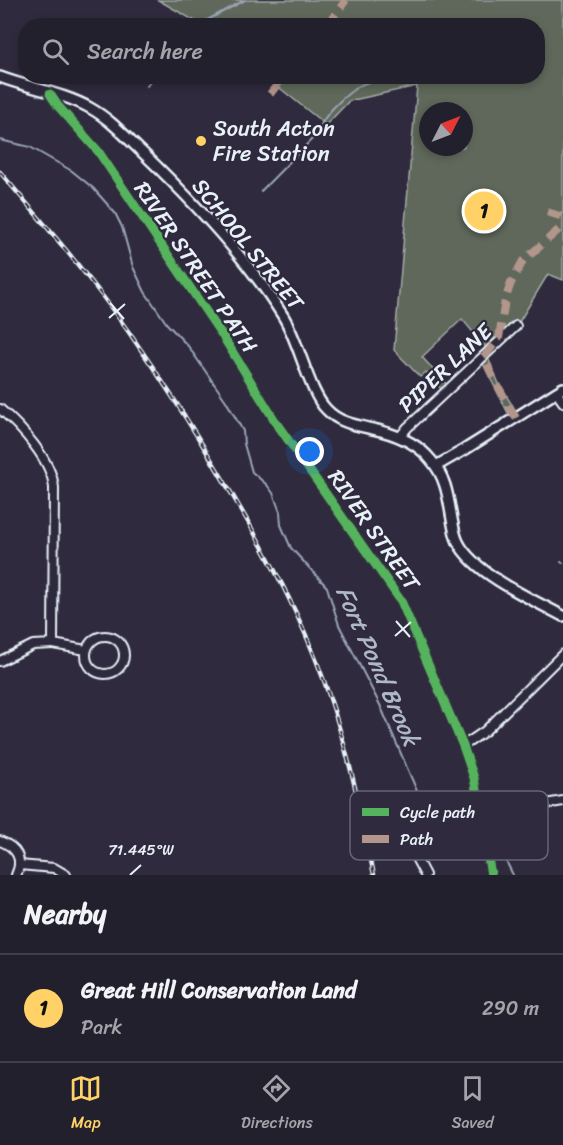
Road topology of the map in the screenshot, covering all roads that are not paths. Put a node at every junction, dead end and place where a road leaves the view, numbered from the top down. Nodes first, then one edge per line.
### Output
1 (0, 77) edge
2 (18, 83) edge
3 (22, 84) edge
4 (50, 93) junction
5 (516, 326) dead end
6 (560, 390) edge
7 (563, 402) edge
8 (0, 409) edge
9 (400, 437) junction
10 (436, 466) junction
11 (563, 616) edge
12 (53, 644) junction
13 (86, 650) junction
14 (563, 654) edge
15 (0, 662) edge
16 (463, 747) junction
17 (477, 791) edge
18 (563, 801) edge
19 (548, 804) edge
20 (0, 841) edge
21 (417, 860) dead end
22 (489, 860) edge
23 (19, 865) junction
24 (16, 875) edge
25 (66, 875) edge
26 (426, 875) edge
27 (491, 875) edge

1 - 2 street, SCHOOL STREET
3 - 4 street, SCHOOL STREET
4 - 9 street, SCHOOL STREET
4 - 16 street, RIVER STREET
5 - 9 street, PIPER LANE
6 - 7 street
6 - 10 street
8 - 12 street
9 - 10 street, SCHOOL STREET
10 - 11 street, SCHOOL STREET
12 - 13 street
12 - 15 street
13 - 13 street
14 - 16 street
16 - 17 street, RIVER STREET
18 - 19 street
20 - 23 street
21 - 26 street
22 - 27 street, RIVER STREET
23 - 24 street
23 - 25 street

